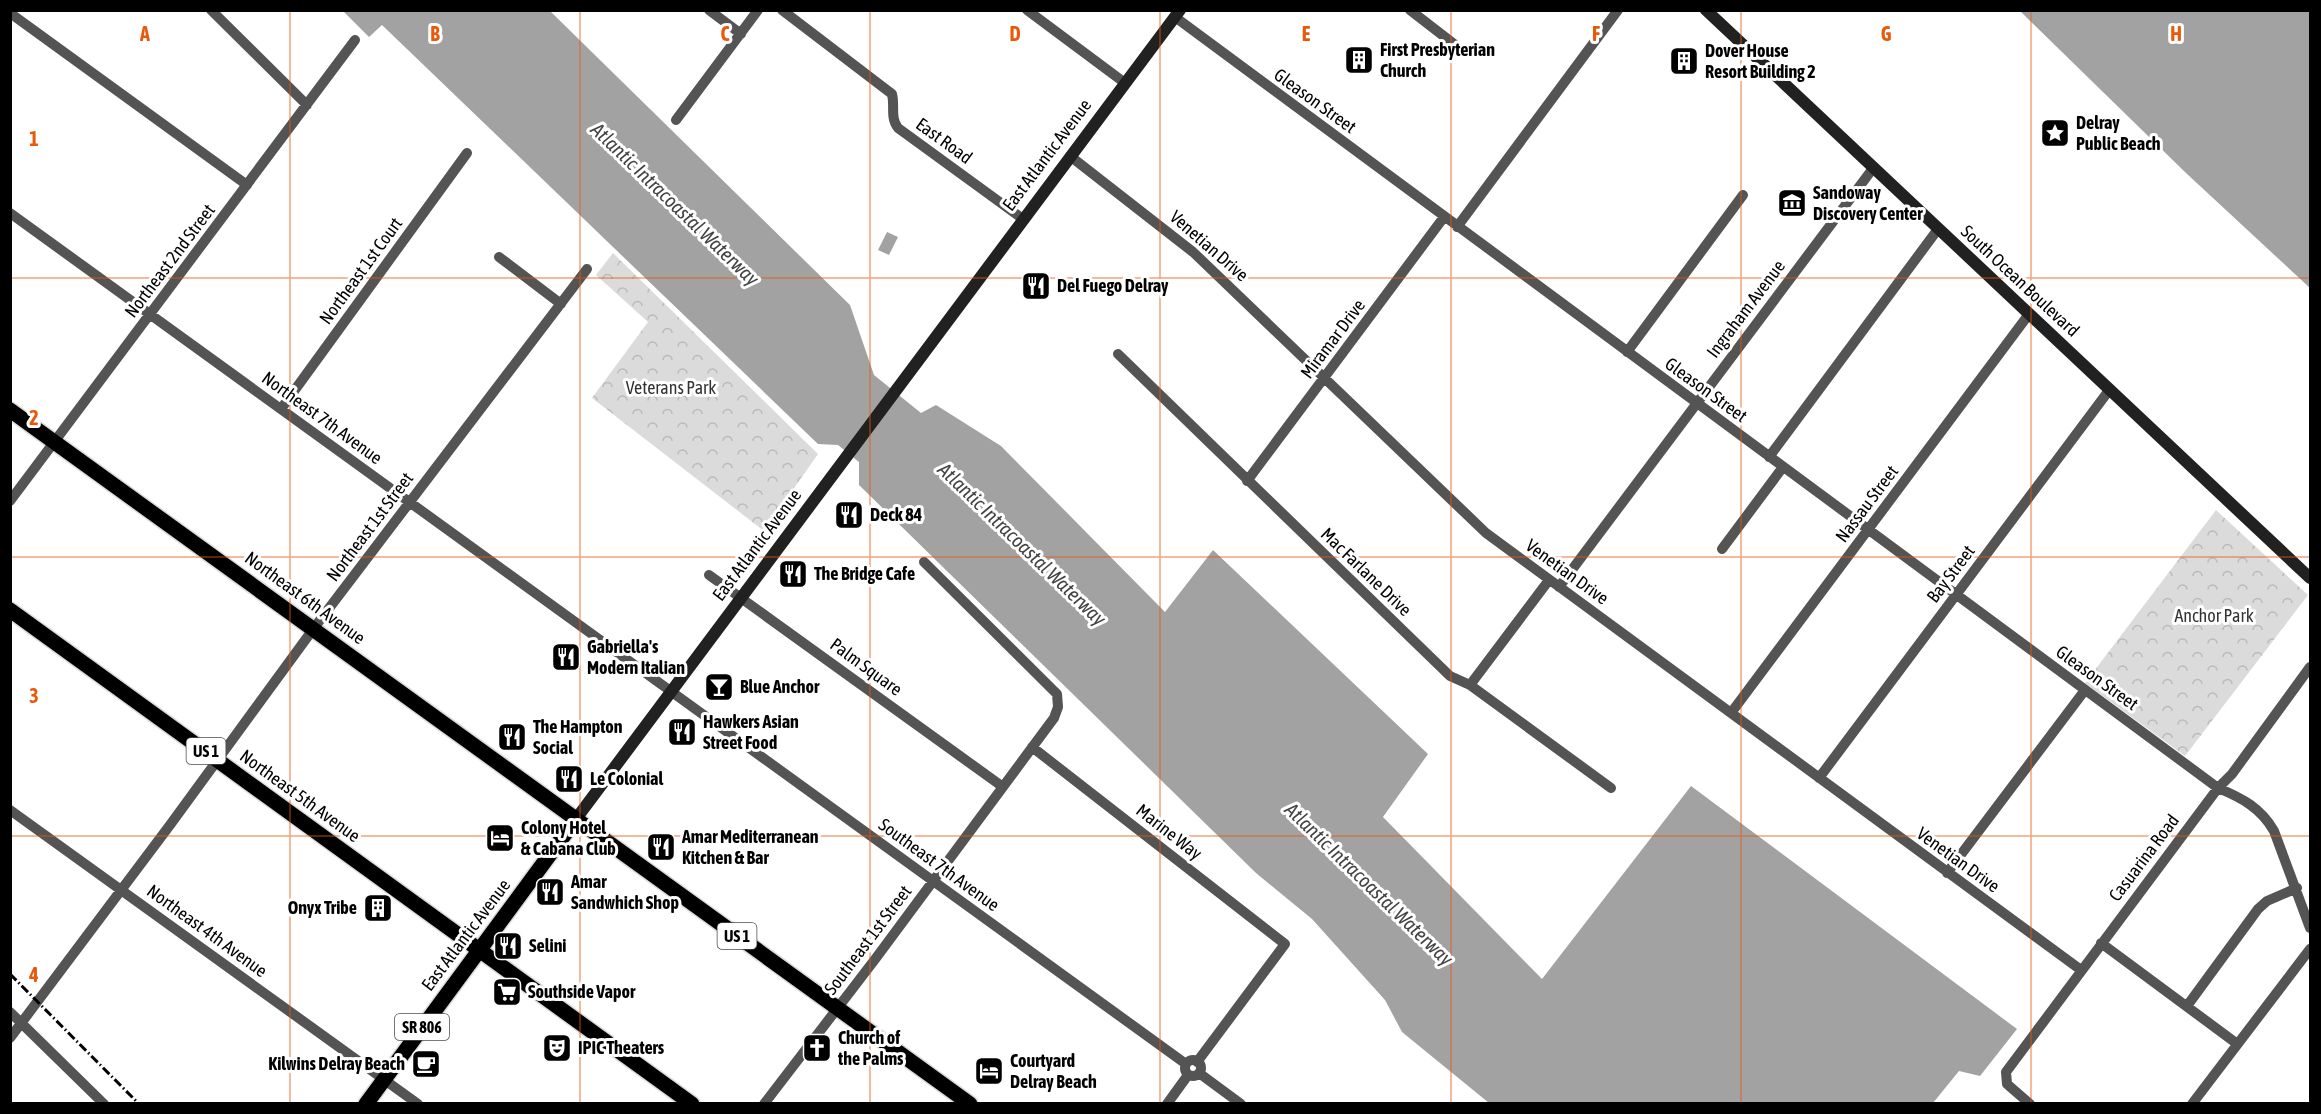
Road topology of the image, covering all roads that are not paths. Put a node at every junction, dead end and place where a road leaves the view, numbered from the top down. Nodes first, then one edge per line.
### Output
1 (211, 10) edge
2 (710, 10) edge
3 (758, 10) edge
4 (782, 10) edge
5 (1027, 10) edge
6 (1410, 10) edge
7 (1618, 10) edge
8 (1706, 10) edge
9 (10, 13) edge
10 (1177, 14) edge
11 (741, 33) junction
12 (355, 40) dead end
13 (1463, 51) dead end
14 (1125, 83) junction
15 (307, 105) junction
16 (676, 120) dead end
17 (467, 153) dead end
18 (1070, 156) junction
19 (1874, 167) junction
20 (247, 185) junction
21 (1743, 195) dead end
22 (10, 213) edge
23 (1444, 217) junction
24 (1023, 219) junction
25 (1457, 227) junction
26 (1938, 229) junction
27 (499, 257) dead end
28 (587, 269) dead end
29 (561, 304) junction
30 (151, 314) junction
31 (2029, 314) junction
32 (1627, 352) junction
33 (1118, 354) dead end
34 (1325, 377) junction
35 (2110, 389) junction
36 (1696, 403) junction
37 (281, 409) junction
38 (10, 410) edge
39 (55, 441) junction
40 (1769, 456) junction
41 (1783, 467) junction
42 (1247, 481) junction
43 (10, 501) edge
44 (410, 502) junction
45 (1868, 530) junction
46 (1722, 549) dead end
47 (924, 562) dead end
48 (709, 575) dead end
49 (2310, 578) edge
50 (1549, 580) junction
51 (1559, 587) junction
52 (1956, 595) junction
53 (742, 599) junction
54 (10, 610) edge
55 (314, 628) junction
56 (2310, 667) edge
57 (1470, 685) junction
58 (2085, 690) junction
59 (672, 692) junction
60 (1731, 713) junction
61 (1032, 747) junction
62 (217, 759) junction
63 (1819, 778) junction
64 (1003, 787) junction
65 (1611, 788) dead end
66 (2218, 788) junction
67 (10, 810) edge
68 (576, 819) junction
69 (1947, 873) junction
70 (933, 881) junction
71 (2297, 888) junction
72 (123, 889) junction
73 (2308, 917) edge
74 (2310, 928) edge
75 (2101, 943) junction
76 (2310, 949) edge
77 (479, 950) junction
78 (2297, 967) junction
79 (2310, 967) edge
80 (2080, 970) junction
81 (2187, 1006) junction
82 (837, 1008) junction
83 (10, 1012) edge
84 (22, 1023) junction
85 (10, 1038) edge
86 (2236, 1043) junction
87 (1193, 1068) junction
88 (384, 1079) junction
89 (104, 1104) edge
90 (366, 1104) edge
91 (418, 1104) edge
92 (692, 1104) edge
93 (764, 1104) edge
94 (970, 1104) edge
95 (1167, 1104) edge
96 (1241, 1104) edge
97 (2030, 1104) edge
98 (2192, 1104) edge

1 - 15 street
2 - 11 street
3 - 11 street
4 - 24 street, East Road
5 - 14 street
6 - 13 street
7 - 25 street
8 - 19 main road, South Ocean Boulevard
9 - 20 street
10 - 14 main road, East Atlantic Avenue / SR 806
10 - 23 street, Gleason Street
11 - 16 street
12 - 15 street, Northeast 2nd Street
14 - 18 main road, East Atlantic Avenue / SR 806
15 - 20 street, Northeast 2nd Street
17 - 37 street, Northeast 1st Court
18 - 24 main road, East Atlantic Avenue / SR 806
18 - 34 street, Venetian Drive
19 - 26 main road, South Ocean Boulevard
19 - 36 street, Ingraham Avenue
20 - 30 street, Northeast 2nd Street
21 - 32 street
22 - 30 street, Northeast 7th Avenue
23 - 25 street, Gleason Street
23 - 34 street, Miramar Drive
24 - 53 main road, East Atlantic Avenue / SR 806
25 - 32 street, Gleason Street
26 - 31 main road, South Ocean Boulevard
26 - 40 street
27 - 29 street
28 - 29 street, Northeast 1st Street
29 - 44 street, Northeast 1st Street
30 - 37 street, Northeast 7th Avenue
30 - 39 street, Northeast 2nd Street
31 - 35 main road, South Ocean Boulevard
31 - 45 street, Nassau Street
32 - 36 street, Gleason Street
33 - 42 street, Mac Farlane Drive
34 - 42 street, Miramar Drive
34 - 50 street, Venetian Drive
35 - 49 main road, South Ocean Boulevard
35 - 52 street, Bay Street
36 - 40 street, Gleason Street
36 - 51 street, Ingraham Avenue
37 - 44 street, Northeast 7th Avenue
38 - 39 main road, Northeast 6th Avenue / US 1
39 - 43 street, Northeast 2nd Street
39 - 55 main road, Northeast 6th Avenue / US 1
40 - 41 street, Gleason Street
41 - 45 street, Gleason Street
41 - 46 street
42 - 57 street, Mac Farlane Drive
44 - 55 street, Northeast 1st Street
44 - 59 street, Northeast 7th Avenue
45 - 52 street, Gleason Street
45 - 60 street, Nassau Street
47 - 61 street, Southeast 1st Street
48 - 53 street, Palm Square
50 - 51 street, Venetian Drive
50 - 57 street
51 - 60 street, Venetian Drive
52 - 58 street, Gleason Street
52 - 63 street, Bay Street
53 - 59 main road, East Atlantic Avenue / SR 806
53 - 64 street, Palm Square
54 - 62 main road, Northeast 5th Avenue / US 1
55 - 62 street, Northeast 1st Street
55 - 68 main road, Northeast 6th Avenue / US 1
56 - 66 street, Casuarina Road
57 - 65 street, Mac Farlane Drive
58 - 66 street, Gleason Street
58 - 69 street
59 - 68 main road, East Atlantic Avenue / SR 806
59 - 70 street, Southeast 7th Avenue
60 - 63 street, Venetian Drive
61 - 64 street, Southeast 1st Street
61 - 87 street, Marine Way
62 - 72 street, Northeast 1st Street
62 - 77 main road, Northeast 5th Avenue / US 1
63 - 69 street, Venetian Drive
64 - 70 street, Southeast 1st Street
66 - 71 street, Gleason Street
66 - 75 street, Casuarina Road
67 - 72 street, Northeast 4th Avenue
68 - 77 main road, East Atlantic Avenue / SR 806
68 - 82 main road, US 1
69 - 80 street, Venetian Drive
70 - 82 street, Southeast 1st Street
70 - 87 street, Southeast 7th Avenue
71 - 73 street, Gleason Street
71 - 81 street
72 - 84 street, Northeast 1st Street
72 - 88 street, Northeast 4th Avenue
73 - 74 street, Gleason Street
75 - 80 street, Casuarina Road
75 - 81 street
76 - 78 street
77 - 88 main road, East Atlantic Avenue / SR 806
77 - 92 main road, US 1
78 - 79 street
78 - 86 street
80 - 97 street, Casuarina Road
81 - 86 street
82 - 93 street, Southeast 1st Street
82 - 94 main road, US 1
83 - 84 street
84 - 85 street, Northeast 1st Street
84 - 89 street
86 - 98 street
87 - 95 street
87 - 96 street, Southeast 7th Avenue
88 - 90 main road, East Atlantic Avenue / SR 806
88 - 91 street, Northeast 4th Avenue

